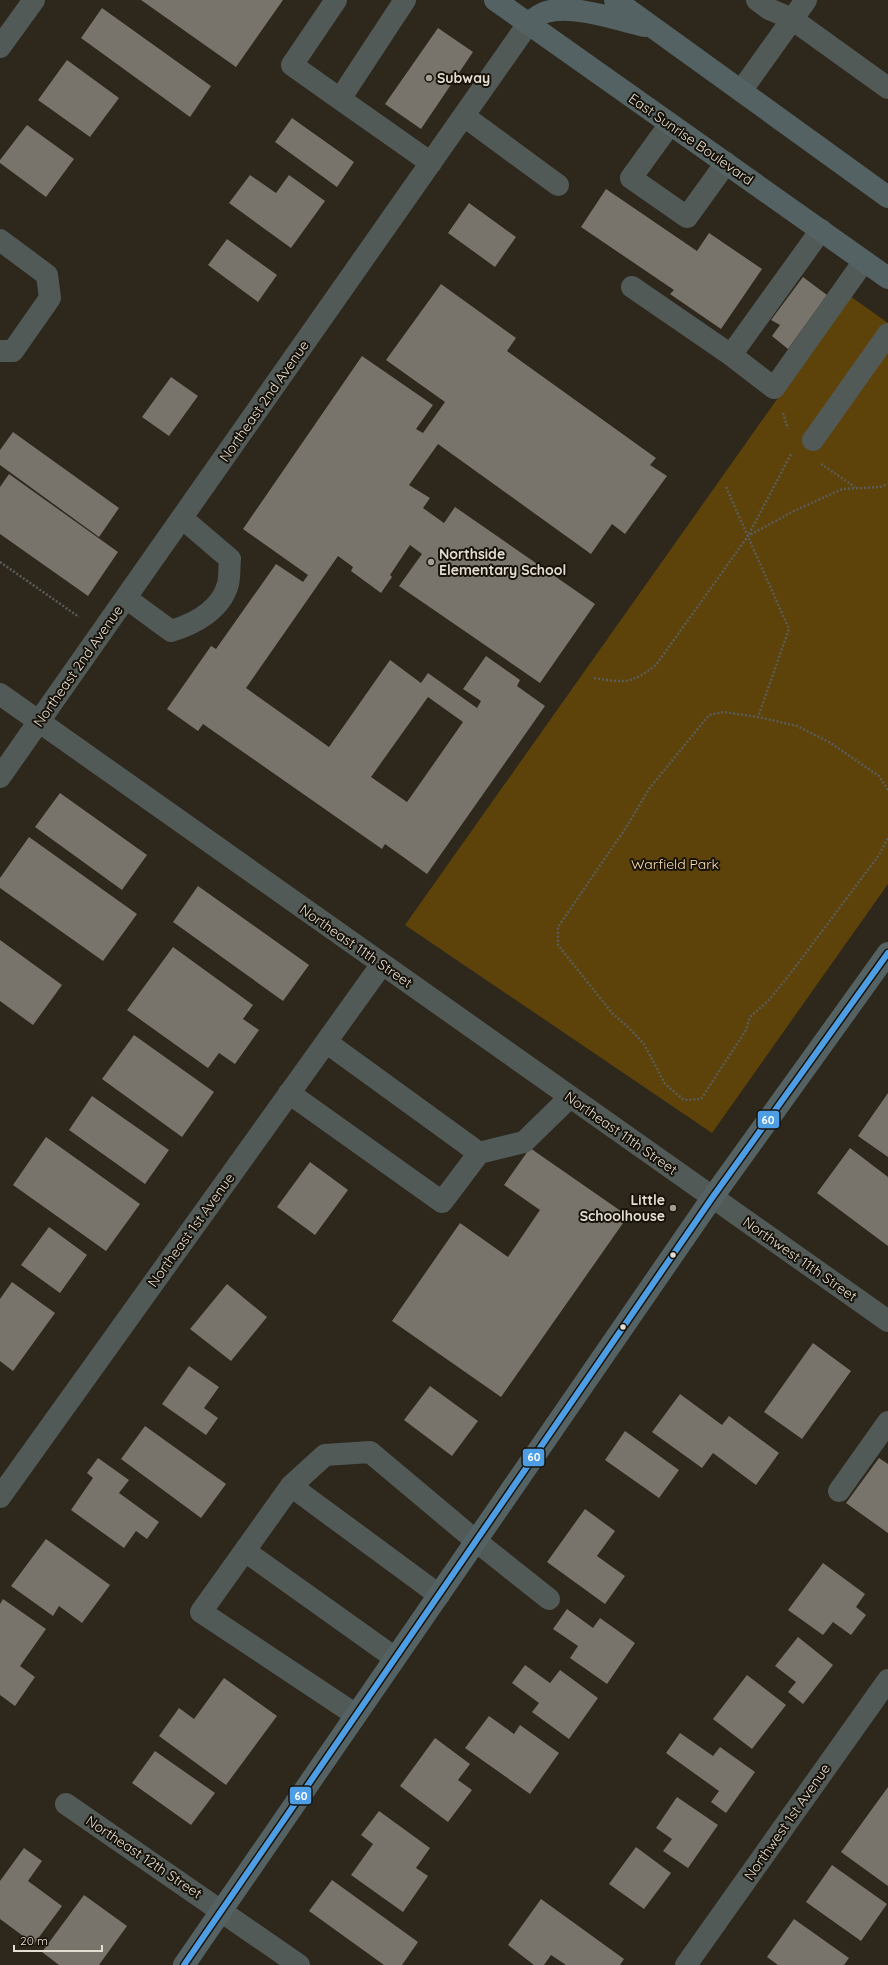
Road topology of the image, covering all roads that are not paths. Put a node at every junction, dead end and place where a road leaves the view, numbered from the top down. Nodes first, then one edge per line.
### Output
1 (34, 0) edge
2 (336, 0) edge
3 (405, 0) edge
4 (495, 0) edge
5 (615, 0) edge
6 (757, 0) edge
7 (806, 0) edge
8 (792, 19) junction
9 (528, 24) junction
10 (654, 28) junction
11 (1, 44) edge
12 (888, 88) edge
13 (741, 91) junction
14 (340, 99) junction
15 (464, 116) junction
16 (670, 124) junction
17 (431, 163) junction
18 (726, 163) junction
19 (558, 185) dead end
20 (888, 197) edge
21 (821, 230) junction
22 (0, 240) edge
23 (864, 261) junction
24 (888, 278) edge
25 (632, 287) dead end
26 (888, 334) edge
27 (0, 351) edge
28 (731, 355) junction
29 (813, 440) dead end
30 (182, 518) junction
31 (126, 598) junction
32 (0, 694) edge
33 (40, 722) junction
34 (0, 777) edge
35 (888, 953) edge
36 (382, 964) junction
37 (326, 1042) junction
38 (289, 1093) junction
39 (570, 1097) junction
40 (479, 1153) junction
41 (712, 1198) junction
42 (888, 1321) edge
43 (888, 1422) edge
44 (291, 1486) junction
45 (839, 1491) dead end
46 (0, 1496) edge
47 (476, 1542) junction
48 (245, 1551) junction
49 (439, 1595) junction
50 (549, 1599) dead end
51 (396, 1658) junction
52 (888, 1680) edge
53 (356, 1715) junction
54 (66, 1804) dead end
55 (222, 1911) junction
56 (184, 1965) edge
57 (299, 1965) edge
58 (686, 1965) edge

1 - 11 street
2 - 14 street
3 - 14 street
4 - 9 main road, East Sunrise Boulevard
5 - 10 main road
6 - 8 street
7 - 8 street
8 - 12 street
8 - 13 street
9 - 10 main road
9 - 15 street, Northeast 2nd Avenue
9 - 16 main road, East Sunrise Boulevard
10 - 13 main road
13 - 20 main road
14 - 17 street
15 - 17 street, Northeast 2nd Avenue
15 - 19 street
16 - 18 main road, East Sunrise Boulevard
16 - 18 street
17 - 30 street, Northeast 2nd Avenue
18 - 21 main road, East Sunrise Boulevard
21 - 23 main road, East Sunrise Boulevard
21 - 28 street
22 - 27 street
23 - 24 main road, East Sunrise Boulevard
23 - 28 street
25 - 28 street
26 - 29 street
30 - 31 street, Northeast 2nd Avenue
30 - 31 street
31 - 33 street, Northeast 2nd Avenue
32 - 33 street, Northeast 11th Street
33 - 34 street, Northeast 2nd Avenue
33 - 36 street, Northeast 11th Street
35 - 41 main road
36 - 37 street, Northeast 1st Avenue
36 - 39 street, Northeast 11th Street
37 - 38 street, Northeast 1st Avenue
37 - 40 street
38 - 40 street
38 - 46 street, Northeast 1st Avenue
39 - 40 street
39 - 41 street, Northeast 11th Street
41 - 42 street, Northwest 11th Street
41 - 47 main road
43 - 45 street
44 - 47 street
44 - 48 street
44 - 49 street
47 - 49 main road
47 - 50 street
48 - 51 street
48 - 53 street
49 - 51 main road
51 - 53 main road
52 - 58 street, Northwest 1st Avenue
53 - 55 main road
54 - 55 street, Northeast 12th Street
55 - 56 main road
55 - 57 street, Northeast 12th Street

